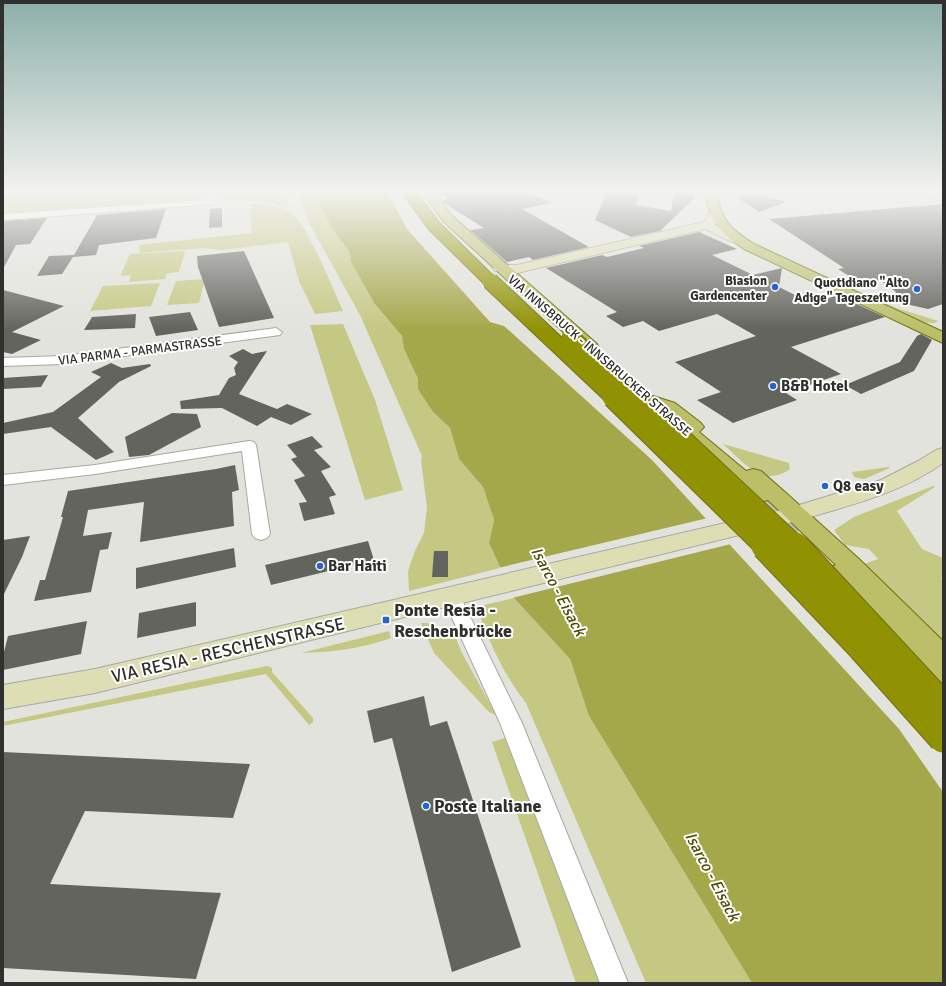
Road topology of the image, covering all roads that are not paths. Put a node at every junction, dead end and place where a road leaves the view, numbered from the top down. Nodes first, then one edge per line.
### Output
1 (447, 238) edge
2 (464, 238) edge
3 (468, 238) edge
4 (652, 238) edge
5 (737, 239) edge
6 (500, 268) junction
7 (276, 332) dead end
8 (943, 338) edge
9 (3, 362) edge
10 (653, 402) junction
11 (943, 454) edge
12 (3, 480) edge
13 (761, 495) tunnel mouth
14 (797, 514) junction
15 (261, 534) dead end
16 (809, 542) tunnel mouth
17 (451, 596) junction
18 (943, 659) edge
19 (943, 682) edge
20 (3, 697) edge
21 (943, 705) edge
22 (943, 739) edge
23 (614, 983) edge

1 - 22 highway, bridge
2 - 21 highway, bridge
3 - 6 main road, VIA INNSBRUCK - INNSBRUCKER STRASSE
4 - 6 main road
5 - 8 main road
6 - 10 main road, VIA INNSBRUCK - INNSBRUCKER STRASSE
7 - 9 street, VIA PARMA - PARMASTRASSE
10 - 13 main road, VIA INNSBRUCK - INNSBRUCKER STRASSE
10 - 14 main road
11 - 14 main road
12 - 15 street
14 - 17 main road
14 - 18 main road
16 - 19 main road
17 - 20 main road, VIA RESIA - RESCHENSTRASSE
17 - 23 street

